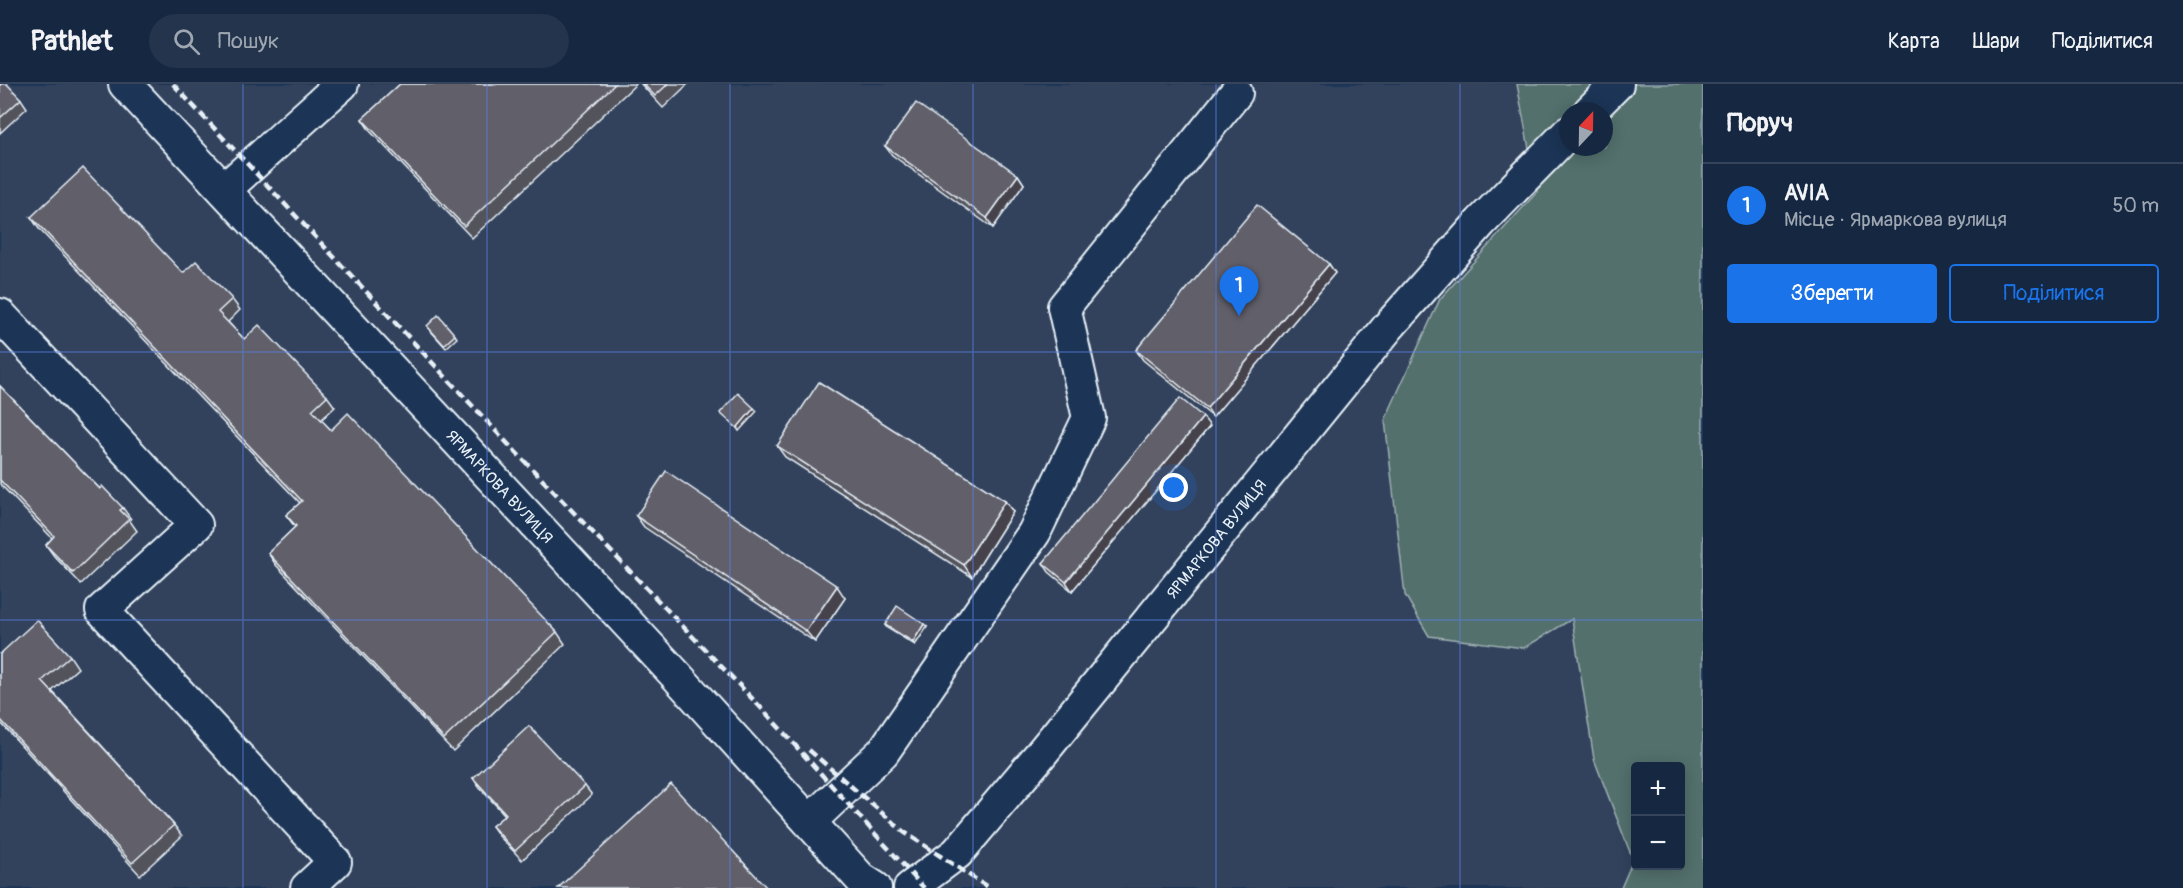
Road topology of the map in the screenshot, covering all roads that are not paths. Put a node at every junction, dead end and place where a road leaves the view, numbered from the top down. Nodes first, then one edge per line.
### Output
1 (125, 84) edge
2 (342, 84) edge
3 (1617, 84) edge
4 (1236, 93) dead end
5 (1599, 102) edge
6 (1559, 142) edge
7 (224, 190) junction
8 (0, 315) edge
9 (810, 821) junction
10 (307, 888) edge
11 (875, 888) edge
12 (910, 888) edge

1 - 7 street, ЯРМАРКОВА ВУЛИЦЯ
2 - 7 street
3 - 5 street
4 - 9 street
6 - 12 street, ЯРМАРКОВА ВУЛИЦЯ
7 - 9 street, ЯРМАРКОВА ВУЛИЦЯ
8 - 10 street
9 - 11 street, ЯРМАРКОВА ВУЛИЦЯ

